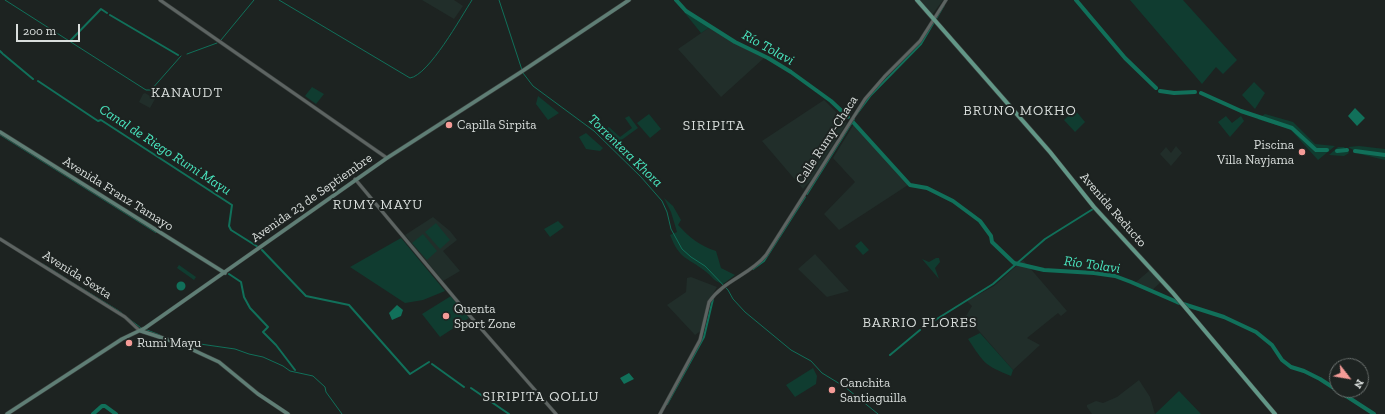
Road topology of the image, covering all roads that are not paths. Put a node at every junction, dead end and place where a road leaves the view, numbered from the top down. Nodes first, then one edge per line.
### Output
1 (160, 0) edge
2 (629, 0) edge
3 (917, 0) edge
4 (946, 0) edge
5 (935, 20) junction
6 (0, 132) edge
7 (387, 158) junction
8 (355, 180) junction
9 (0, 239) edge
10 (226, 273) junction
11 (143, 330) junction
12 (7, 414) edge
13 (288, 414) edge
14 (556, 414) edge
15 (660, 414) edge
16 (1275, 414) edge

1 - 7 street
2 - 7 main road, Avenida 23 de Septiembre
3 - 5 main road, Avenida Reducto
4 - 5 street, Calle Rumy-Chaca
5 - 15 street, Calle Rumy-Chaca
5 - 16 main road, Avenida Reducto
6 - 10 main road, Avenida Franz Tamayo
7 - 8 main road, Avenida 23 de Septiembre
8 - 10 main road, Avenida 23 de Septiembre
8 - 14 street
9 - 11 street, Avenida Sexta
10 - 11 main road, Avenida 23 de Septiembre
11 - 12 main road, Avenida 23 de Septiembre
11 - 13 main road

